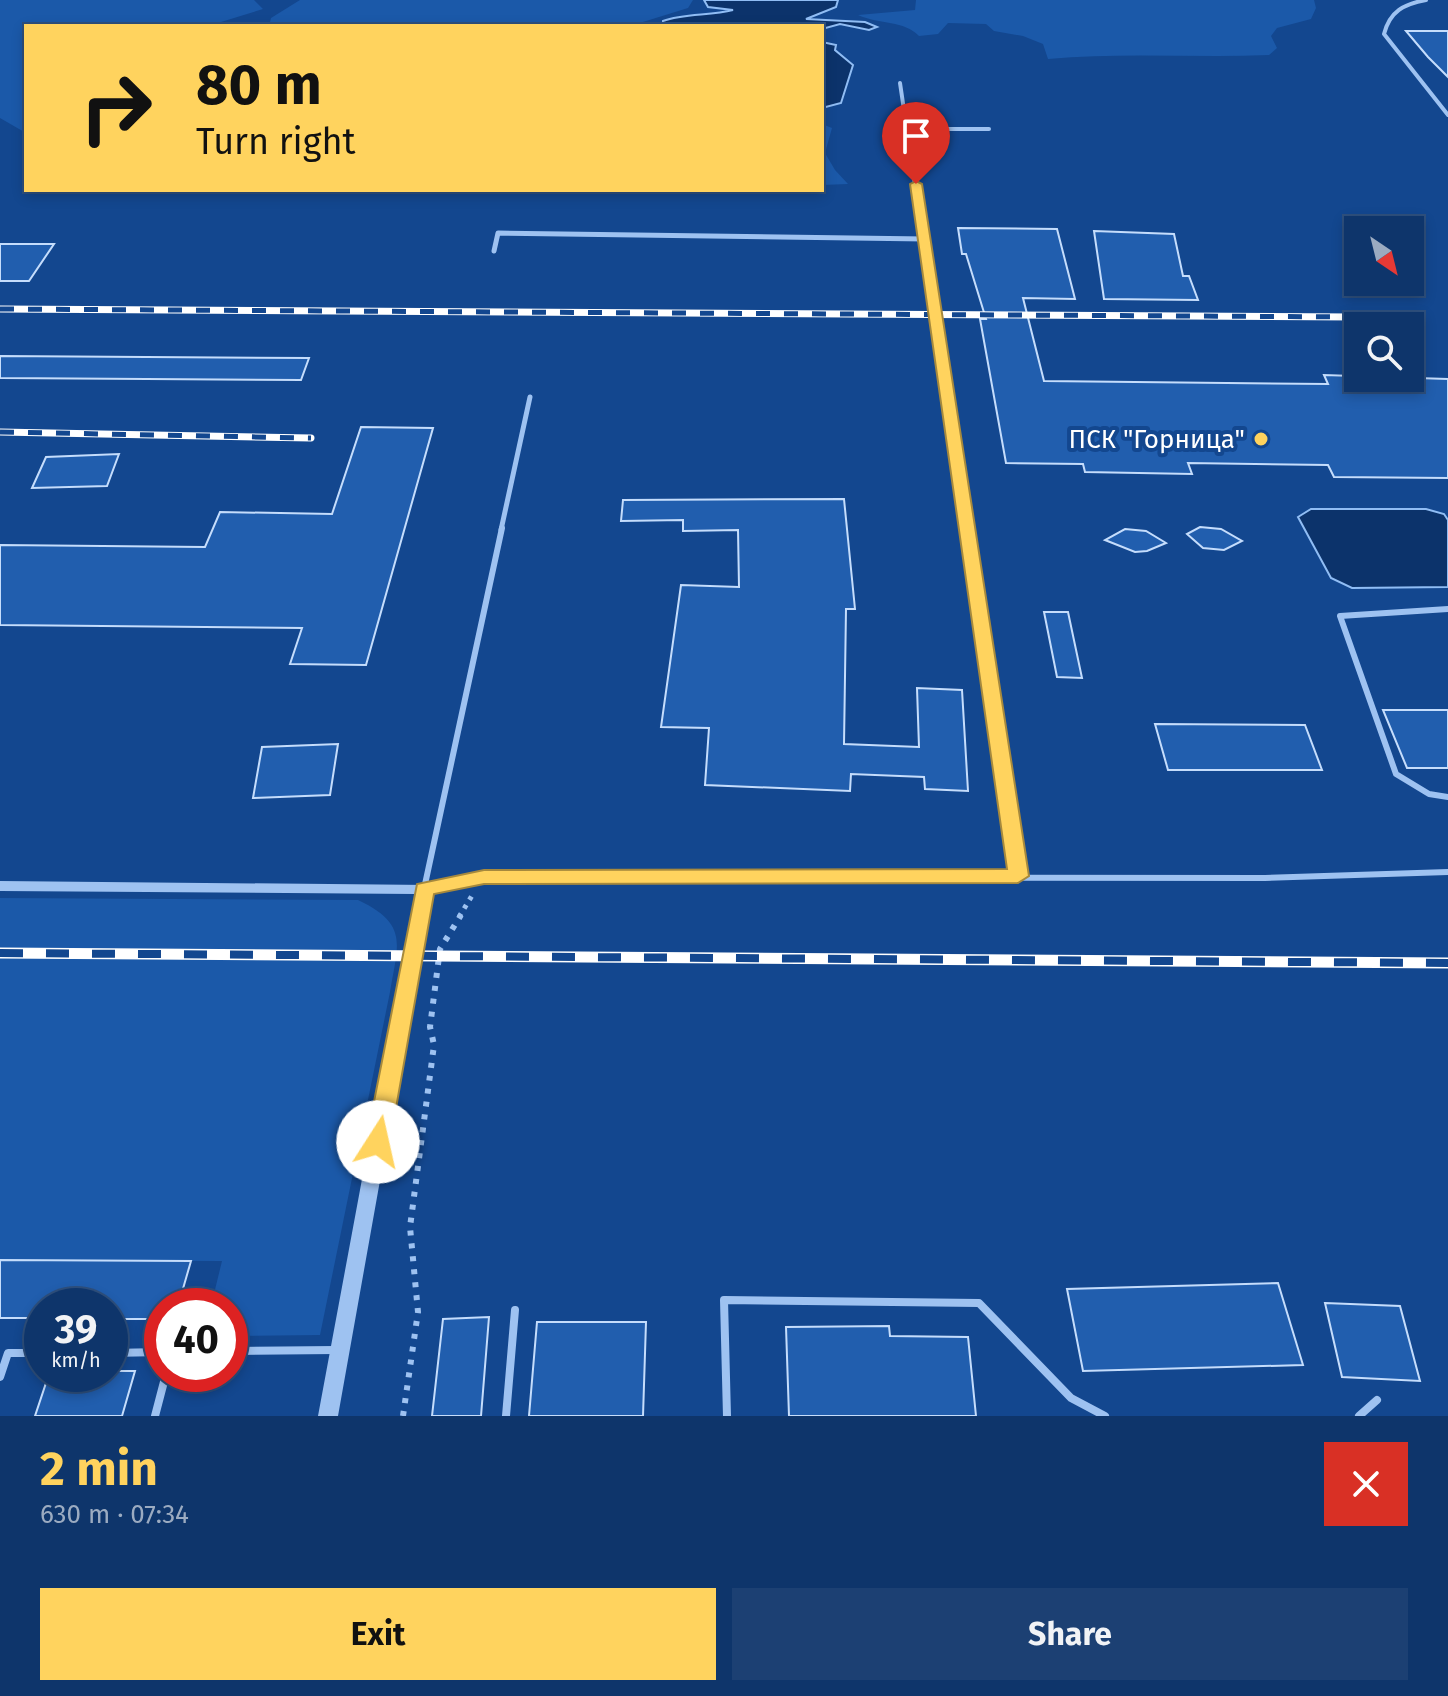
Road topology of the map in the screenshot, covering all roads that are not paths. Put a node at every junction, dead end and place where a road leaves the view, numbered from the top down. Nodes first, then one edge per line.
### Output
1 (1426, 0) edge
2 (900, 83) dead end
3 (1448, 115) edge
4 (907, 129) junction
5 (989, 129) dead end
6 (925, 239) junction
7 (494, 251) dead end
8 (530, 397) dead end
9 (1448, 609) edge
10 (1448, 797) edge
11 (1448, 872) edge
12 (1018, 876) junction
13 (0, 886) edge
14 (424, 889) junction
15 (515, 1310) dead end
16 (340, 1350) junction
17 (248, 1351) edge
18 (24, 1353) edge
19 (0, 1377) edge
20 (161, 1392) edge
21 (1377, 1400) dead end
22 (155, 1416) edge
23 (328, 1416) edge
24 (506, 1416) edge
25 (727, 1416) edge
26 (1105, 1416) edge
27 (1359, 1416) edge

1 - 3 lane
2 - 4 lane
4 - 5 lane
4 - 6 lane
6 - 7 lane
6 - 12 lane
8 - 14 lane
9 - 10 lane
11 - 12 lane
12 - 14 lane
13 - 14 street
14 - 16 street
15 - 24 lane
16 - 17 lane
16 - 23 street
18 - 19 lane
20 - 22 lane
21 - 27 lane
25 - 26 lane

